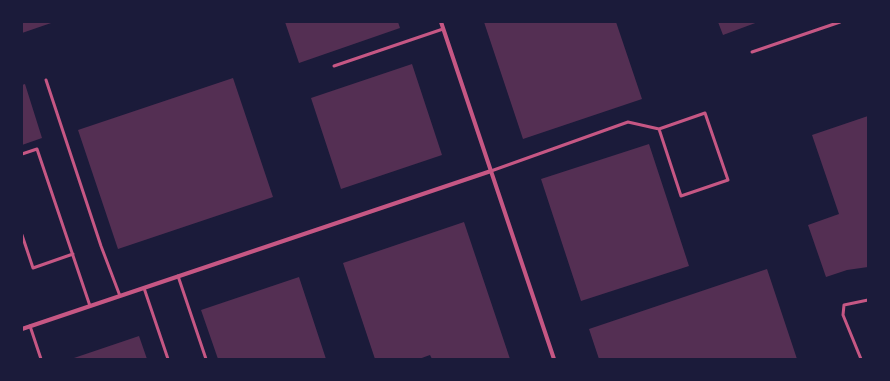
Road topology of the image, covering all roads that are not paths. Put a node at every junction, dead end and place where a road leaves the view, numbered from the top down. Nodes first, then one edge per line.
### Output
1 (441, 22) edge
2 (840, 22) edge
3 (443, 29) junction
4 (752, 52) dead end
5 (334, 66) dead end
6 (46, 80) dead end
7 (659, 129) junction
8 (22, 154) edge
9 (491, 171) junction
10 (22, 235) edge
11 (73, 254) junction
12 (178, 276) junction
13 (144, 288) junction
14 (120, 296) junction
15 (868, 300) edge
16 (90, 306) junction
17 (30, 326) junction
18 (22, 329) edge
19 (41, 359) edge
20 (168, 359) edge
21 (206, 359) edge
22 (554, 359) edge
23 (861, 359) edge

1 - 3 street
2 - 4 lane
3 - 5 lane
3 - 9 street
6 - 14 lane
7 - 7 lane
7 - 9 lane
8 - 11 lane
9 - 12 street
9 - 22 street
10 - 11 lane
11 - 16 lane
12 - 13 street
12 - 21 lane
13 - 14 street
13 - 20 lane
14 - 16 street
15 - 23 lane
16 - 17 street
17 - 18 street
17 - 19 lane

